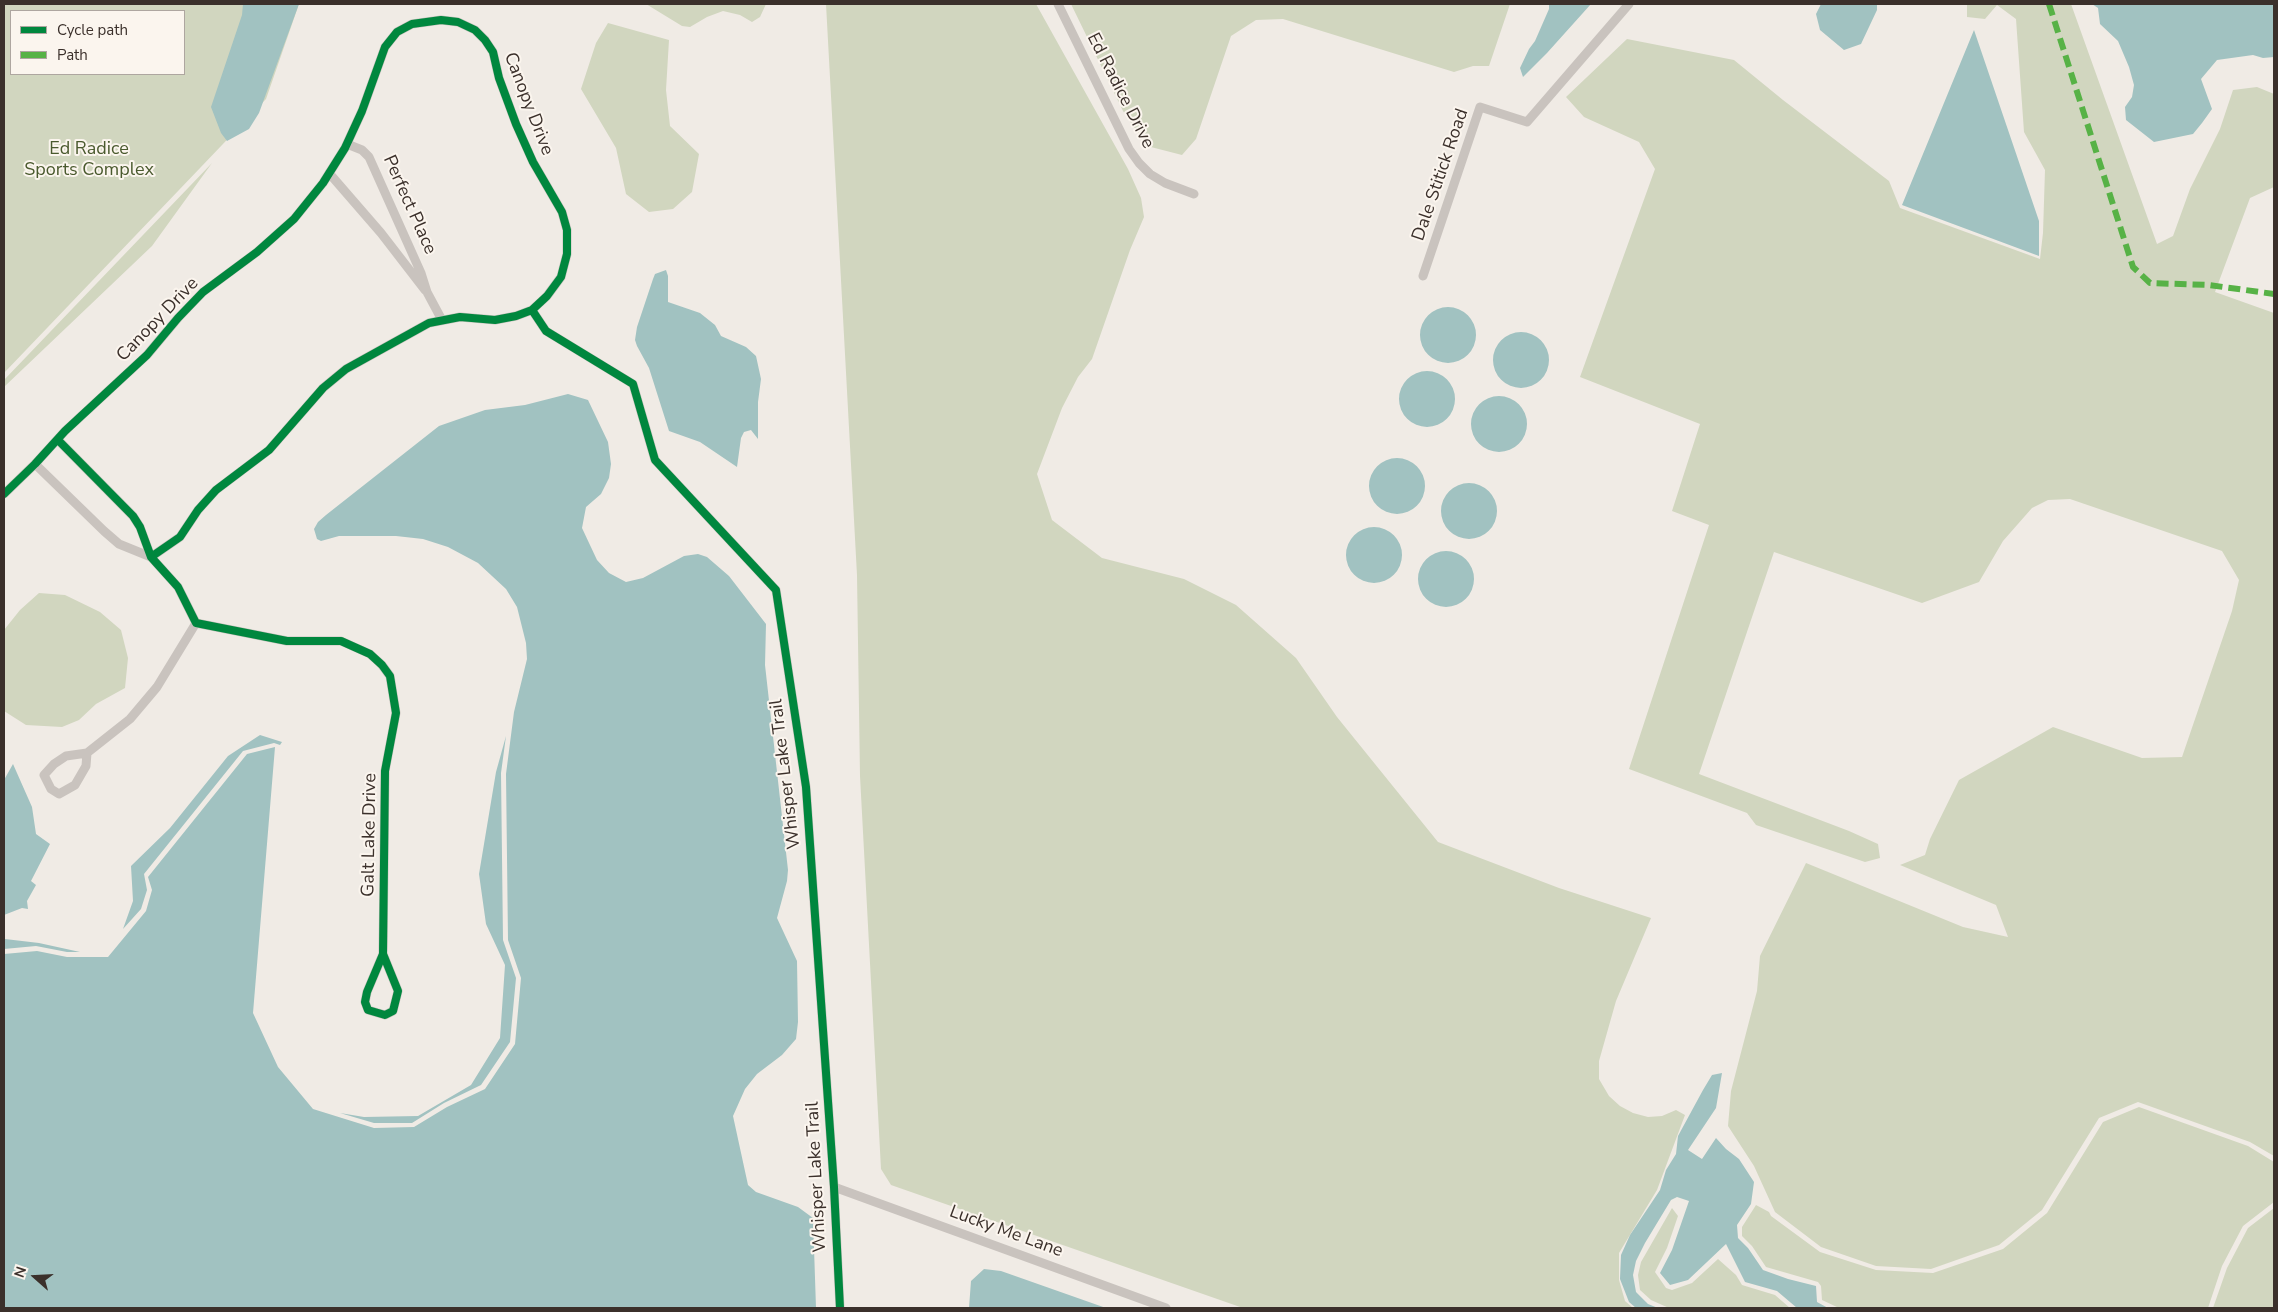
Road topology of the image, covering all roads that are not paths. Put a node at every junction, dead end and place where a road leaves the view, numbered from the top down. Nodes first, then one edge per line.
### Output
1 (1058, 4) edge
2 (1629, 4) edge
3 (347, 144) junction
4 (329, 173) junction
5 (1194, 194) dead end
6 (1423, 276) dead end
7 (427, 292) junction
8 (532, 310) junction
9 (442, 320) junction
10 (58, 440) junction
11 (35, 464) junction
12 (4, 494) edge
13 (152, 557) junction
14 (196, 623) junction
15 (87, 753) junction
16 (383, 954) junction
17 (834, 1187) junction
18 (840, 1308) edge
19 (1166, 1308) edge

1 - 5 street, Ed Radice Drive
2 - 6 street, Dale Stitick Road
3 - 4 street, Canopy Drive
3 - 7 street, Perfect Place
3 - 8 street, Canopy Drive
4 - 7 street, Perfect Place
4 - 10 street, Canopy Drive
7 - 9 street, Perfect Place
8 - 9 street, Canopy Drive
8 - 17 street, Whisper Lake Trail
9 - 13 street, Canopy Drive
10 - 11 street, Canopy Drive
10 - 13 street
11 - 12 street, Canopy Drive
11 - 13 street
13 - 14 street
14 - 15 street
14 - 16 street, Galt Lake Drive
15 - 15 street
16 - 16 street, Galt Lake Drive
17 - 18 street, Whisper Lake Trail
17 - 19 street, Lucky Me Lane

